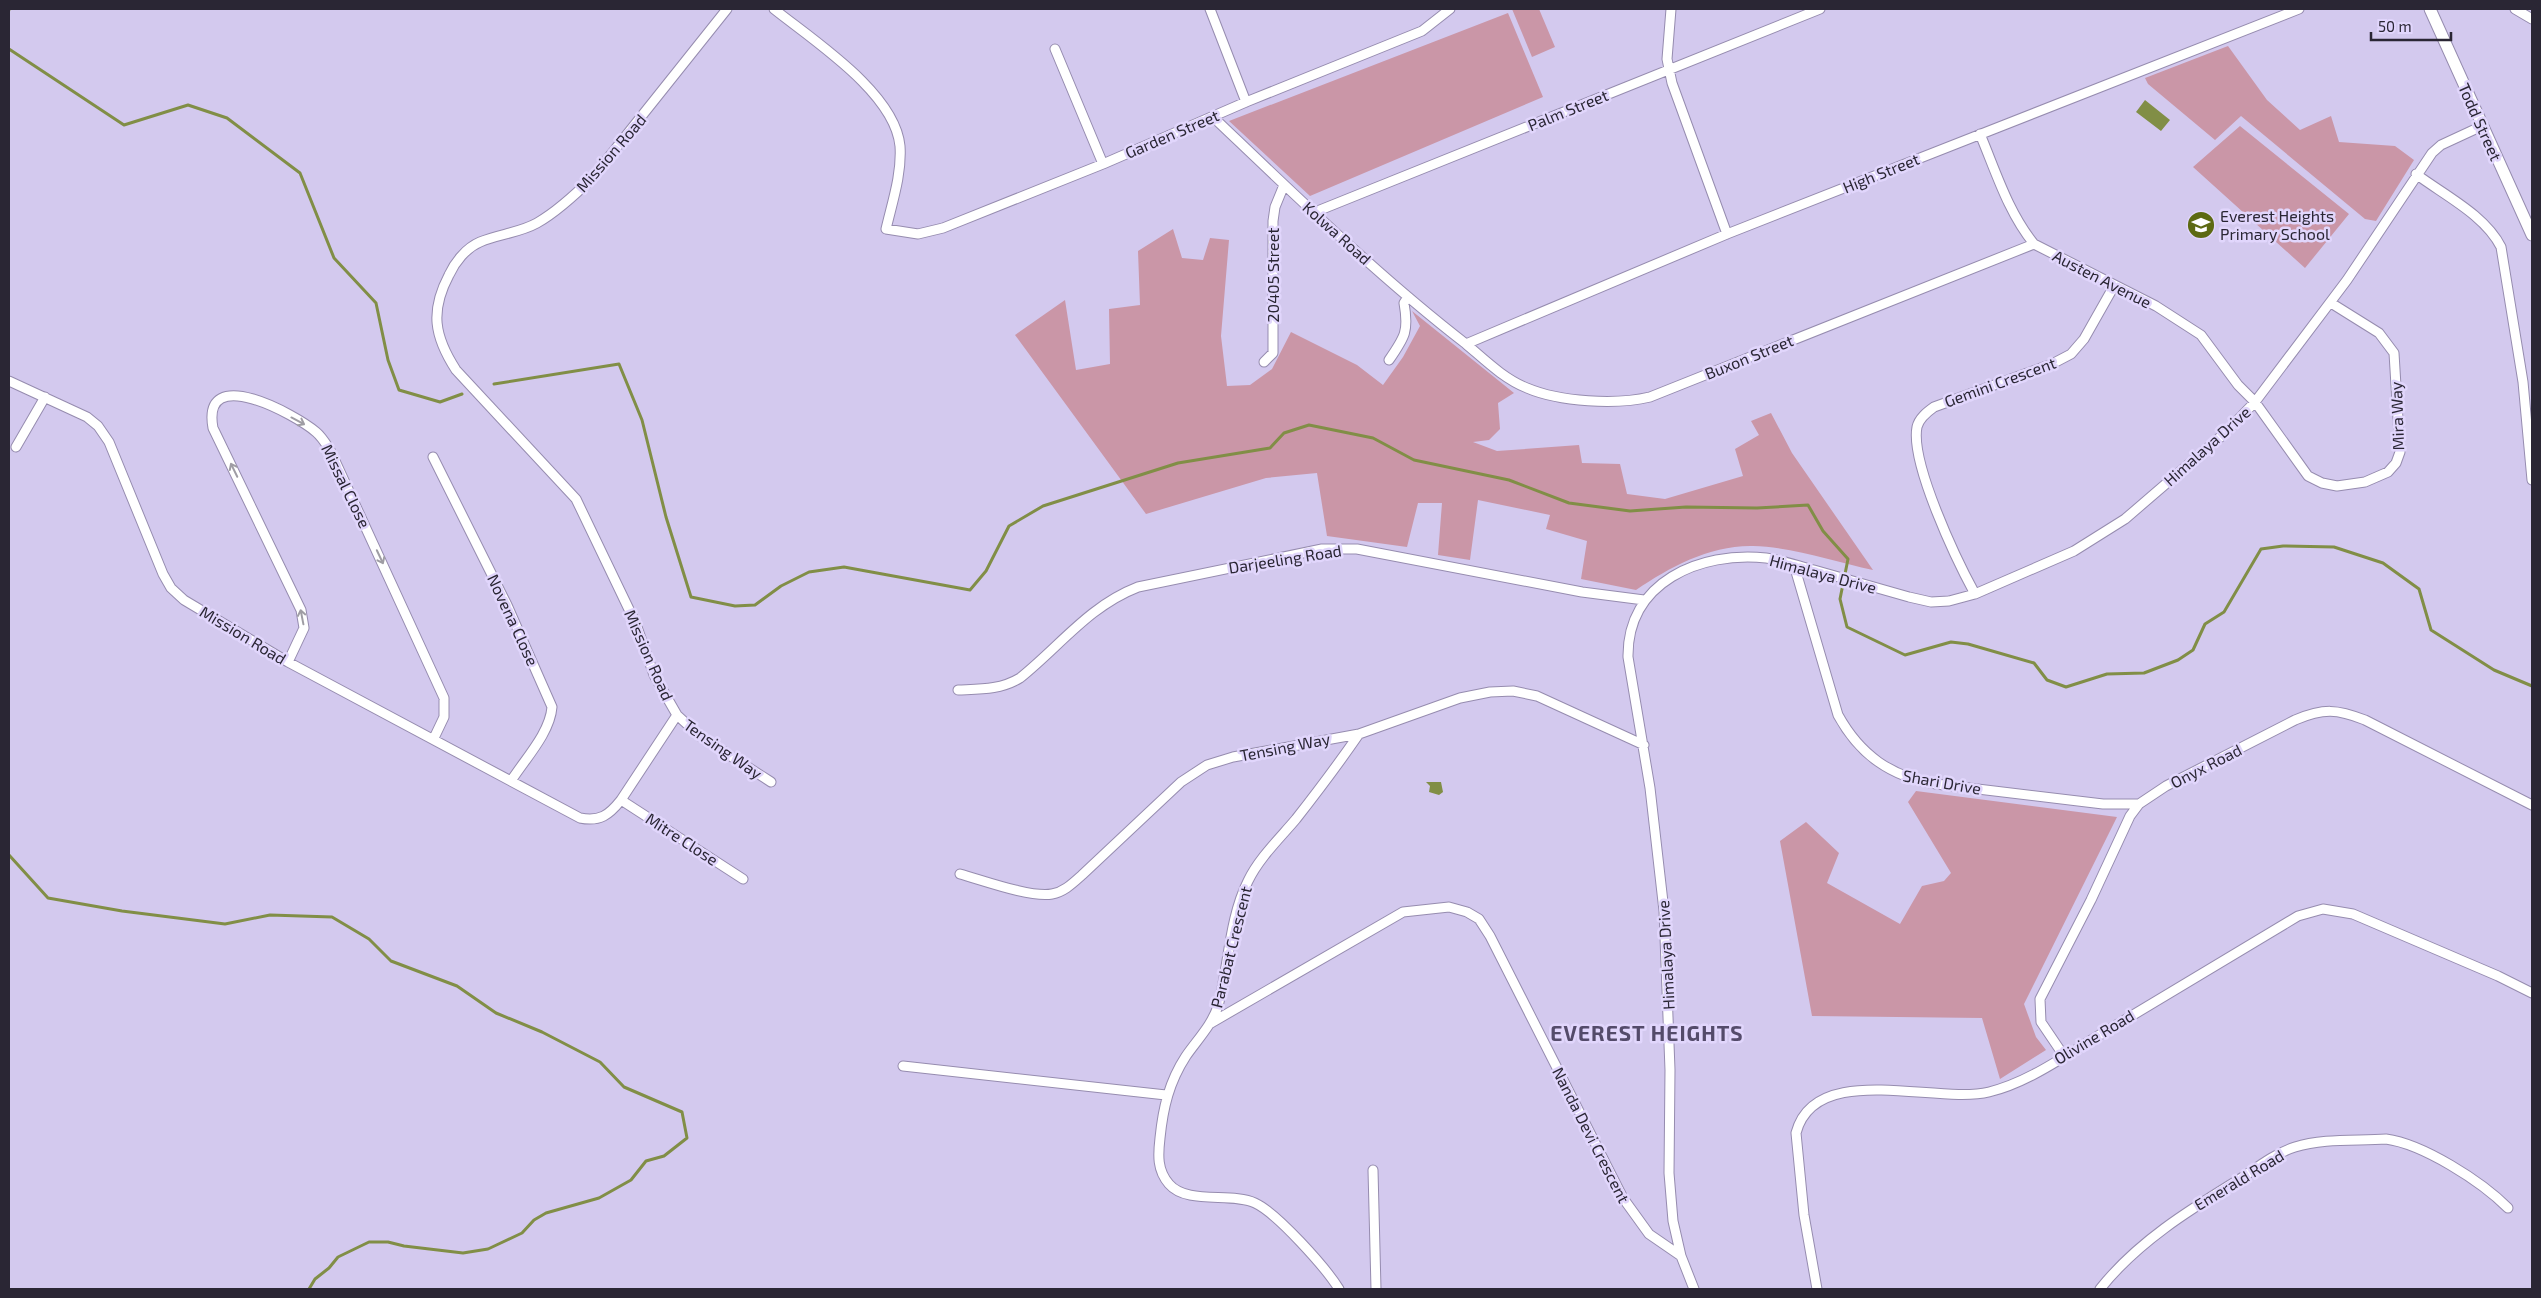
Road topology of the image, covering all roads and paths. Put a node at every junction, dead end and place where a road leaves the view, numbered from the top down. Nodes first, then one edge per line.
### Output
1 (727, 9) edge
2 (774, 9) edge
3 (1210, 9) edge
4 (1450, 9) edge
5 (1671, 9) edge
6 (1820, 9) edge
7 (2299, 9) edge
8 (2430, 9) edge
9 (2515, 9) edge
10 (2532, 19) edge
11 (1055, 49) dead end
12 (1669, 69) junction
13 (1246, 102) junction
14 (1213, 117) junction
15 (2482, 126) junction
16 (1980, 134) junction
17 (1103, 164) junction
18 (2416, 174) junction
19 (1284, 185) junction
20 (1315, 212) junction
21 (1727, 234) junction
22 (2532, 234) edge
23 (2034, 244) junction
24 (2114, 286) junction
25 (1408, 297) junction
26 (2331, 303) junction
27 (1466, 344) junction
28 (1389, 360) dead end
29 (1264, 362) dead end
30 (9, 381) edge
31 (45, 397) junction
32 (2255, 402) junction
33 (16, 447) dead end
34 (434, 457) dead end
35 (2532, 480) edge
36 (1794, 565) junction
37 (1974, 594) junction
38 (1644, 600) junction
39 (288, 662) junction
40 (958, 690) dead end
41 (676, 715) junction
42 (1359, 734) junction
43 (434, 738) junction
44 (1644, 745) junction
45 (511, 781) junction
46 (770, 782) dead end
47 (620, 800) junction
48 (2139, 804) junction
49 (2532, 805) edge
50 (960, 874) dead end
51 (743, 879) dead end
52 (2532, 993) edge
53 (1211, 1023) junction
54 (2064, 1056) junction
55 (904, 1066) dead end
56 (1166, 1095) junction
57 (1373, 1170) dead end
58 (2508, 1208) dead end
59 (1681, 1256) junction
60 (1339, 1289) edge
61 (1376, 1289) edge
62 (1694, 1289) edge
63 (1817, 1289) edge
64 (2100, 1289) edge

1 - 41 street, Mission Road
2 - 17 street, Garden Street
3 - 13 street
4 - 13 street, Garden Street
5 - 12 street
6 - 12 street, Palm Street
7 - 16 street, High Street
8 - 15 street, Todd Street
9 - 10 street
11 - 17 street
12 - 20 street, Palm Street
12 - 21 street
13 - 14 street, Garden Street
14 - 17 street, Garden Street
14 - 19 street, Kolwa Road
15 - 18 street, Himalaya Drive
15 - 22 street, Todd Street
16 - 21 street, High Street
16 - 23 street, Austen Avenue
18 - 26 street, Himalaya Drive
18 - 35 street
19 - 20 street, Kolwa Road
19 - 29 street, 20405 Street
20 - 25 street, Kolwa Road
21 - 27 street, High Street
23 - 24 street, Austen Avenue
23 - 27 street, Buxon Street
24 - 32 street, Austen Avenue
24 - 37 street, Gemini Crescent
25 - 27 street, Kolwa Road
25 - 28 street
26 - 32 street, Himalaya Drive
26 - 32 street, Mira Way
30 - 31 street, Mission Road
31 - 33 street
31 - 39 street, Mission Road
32 - 37 street, Himalaya Drive
34 - 45 street, Novena Close
36 - 37 street, Himalaya Drive
36 - 38 street, Himalaya Drive
36 - 48 street, Shari Drive
38 - 40 street, Darjeeling Road
38 - 44 street, Himalaya Drive
39 - 43 street, Mission Road
39 -> 43 street, Missal Close
41 - 46 street, Tensing Way
41 - 47 street, Mission Road
42 - 44 street, Tensing Way
42 - 50 street, Tensing Way
42 - 53 street, Parabat Crescent
43 - 45 street, Mission Road
44 - 59 street, Himalaya Drive
45 - 47 street, Mission Road
47 - 51 street, Mitre Close
48 - 49 street, Onyx Road
48 - 54 street, Onyx Road
52 - 54 street, Olivine Road
53 - 56 street, Parabat Crescent
53 - 59 street, Nanda Devi Crescent
54 - 63 street, Olivine Road
55 - 56 street
56 - 60 street, Parabat Crescent
57 - 61 street
58 - 64 street, Emerald Road
59 - 62 street, Himalaya Drive

